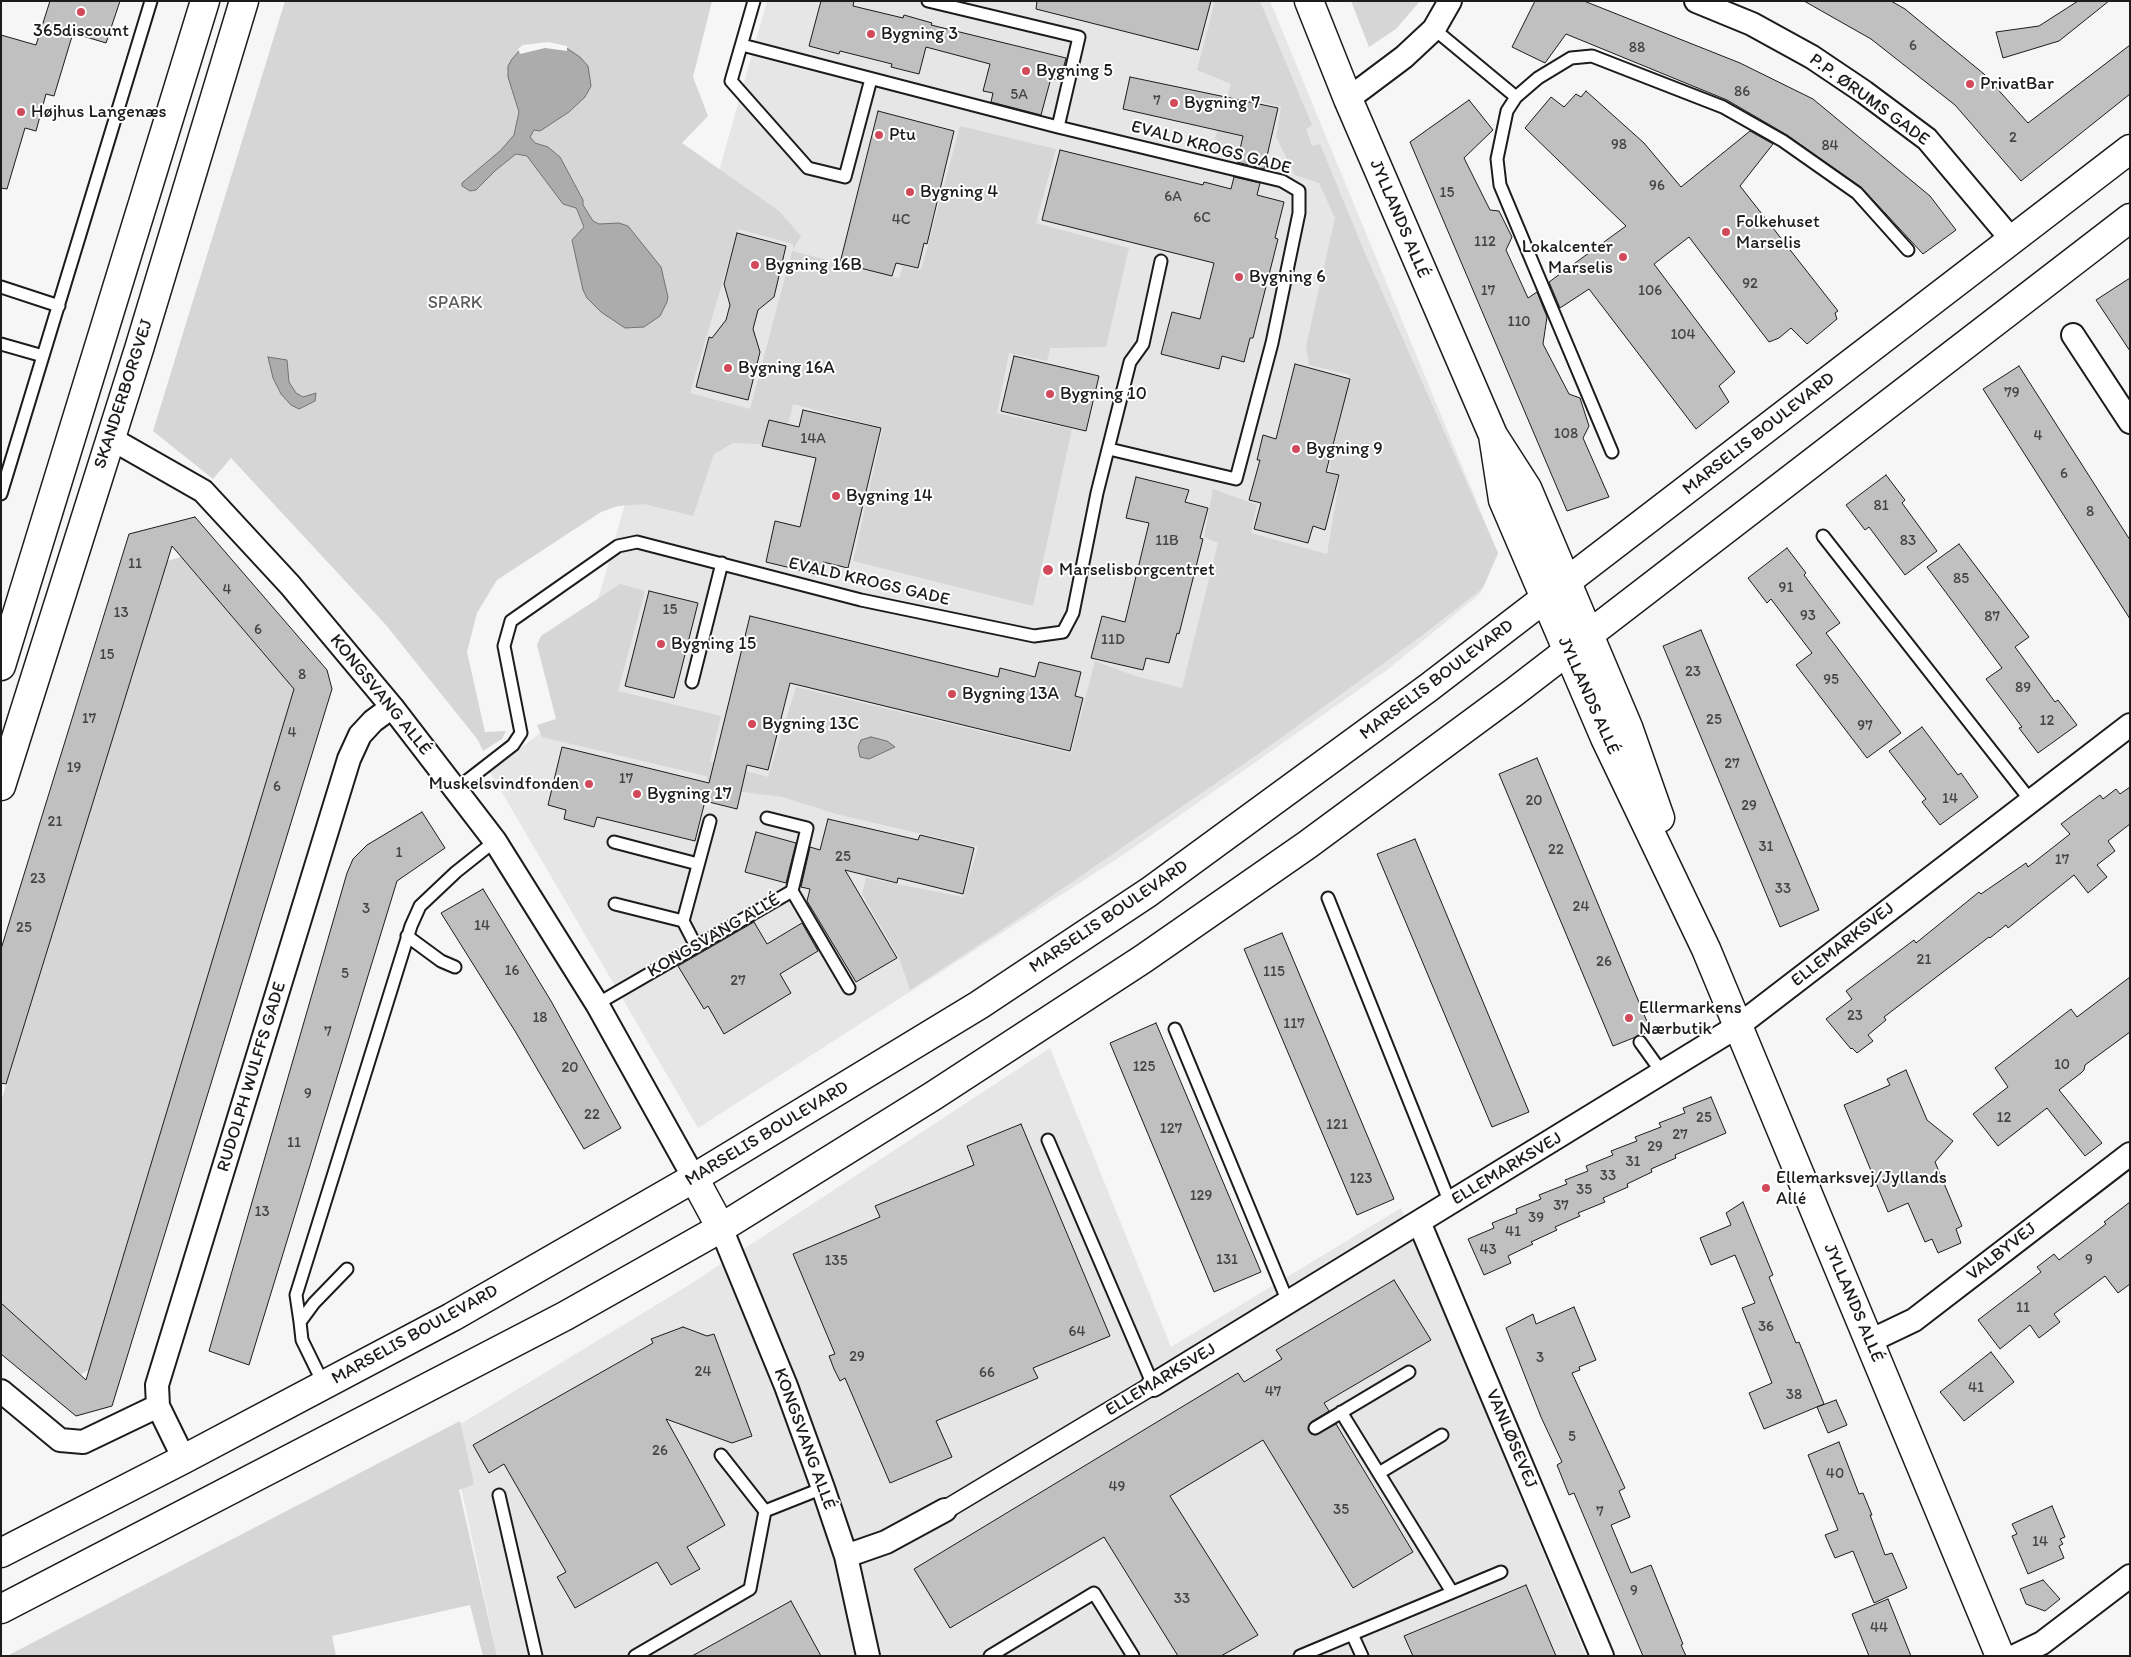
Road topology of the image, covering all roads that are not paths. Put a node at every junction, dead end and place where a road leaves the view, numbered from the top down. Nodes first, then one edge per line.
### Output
1 (151, 1) edge
2 (206, 1) edge
3 (244, 1) edge
4 (754, 1) edge
5 (928, 1) edge
6 (1308, 1) edge
7 (1450, 1) edge
8 (1696, 1) edge
9 (1434, 29) junction
10 (742, 45) junction
11 (871, 79) junction
12 (1516, 97) junction
13 (1348, 99) junction
14 (1058, 127) junction
15 (2130, 149) edge
16 (2130, 218) edge
17 (2012, 240) junction
18 (1908, 250) dead end
19 (1162, 261) dead end
20 (1, 287) edge
21 (59, 306) junction
22 (2073, 335) dead end
23 (1, 344) edge
24 (43, 356) junction
25 (2130, 422) edge
26 (1493, 435) junction
27 (110, 438) junction
28 (1109, 449) junction
29 (1612, 452) dead end
30 (1, 494) edge
31 (1823, 536) dead end
32 (722, 563) junction
33 (1567, 582) junction
34 (1545, 598) junction
35 (1589, 634) junction
36 (1567, 651) junction
37 (1, 666) edge
38 (692, 682) dead end
39 (392, 707) junction
40 (2130, 725) edge
41 (1, 786) edge
42 (455, 790) junction
43 (2031, 801) junction
44 (767, 818) dead end
45 (710, 821) dead end
46 (495, 841) junction
47 (614, 842) dead end
48 (698, 864) junction
49 (792, 891) junction
50 (1328, 898) dead end
51 (615, 904) dead end
52 (683, 921) junction
53 (407, 936) junction
54 (696, 946) junction
55 (1706, 950) junction
56 (455, 967) dead end
57 (849, 988) dead end
58 (597, 1004) junction
59 (1738, 1026) junction
60 (1175, 1029) dead end
61 (1640, 1042) dead end
62 (1663, 1074) junction
63 (1048, 1140) dead end
64 (2130, 1154) edge
65 (694, 1178) junction
66 (1450, 1203) junction
67 (1419, 1222) junction
68 (721, 1228) junction
69 (347, 1269) dead end
70 (1288, 1302) junction
71 (300, 1322) junction
72 (1870, 1341) junction
73 (1410, 1372) dead end
74 (324, 1385) junction
75 (1153, 1385) junction
76 (1, 1391) edge
77 (158, 1406) junction
78 (1341, 1412) junction
79 (1315, 1428) dead end
80 (1442, 1434) dead end
81 (721, 1455) dead end
82 (184, 1459) junction
83 (1379, 1473) junction
84 (823, 1488) junction
85 (499, 1495) dead end
86 (945, 1510) joint
87 (765, 1511) junction
88 (1, 1552) edge
89 (846, 1556) junction
90 (1501, 1572) dead end
91 (2130, 1576) edge
92 (1452, 1592) junction
93 (1, 1609) edge
94 (1352, 1634) junction
95 (536, 1656) edge
96 (634, 1656) edge
97 (868, 1656) edge
98 (990, 1656) edge
99 (1133, 1656) edge
100 (1300, 1656) edge
101 (1362, 1656) edge
102 (1602, 1656) edge
103 (2000, 1656) edge
104 (2015, 1656) edge

1 - 21 lane
2 - 37 main road, SKANDERBORGVEJ
3 - 27 main road, SKANDERBORGVEJ
4 - 10 lane
5 - 14 lane
6 - 13 main road, JYLLANDS ALLÉ
7 - 9 street
8 - 17 street, P.P. ØRUMS GADE
9 - 12 lane
9 - 13 street
10 - 11 lane, EVALD KROGS GADE
10 - 11 lane
11 - 14 lane, EVALD KROGS GADE
12 - 18 lane
12 - 29 lane
13 - 26 main road, JYLLANDS ALLÉ
14 - 28 lane, EVALD KROGS GADE
15 - 17 main road, MARSELIS BOULEVARD
16 - 35 main road
17 - 33 main road, MARSELIS BOULEVARD
19 - 28 lane, EVALD KROGS GADE
20 - 21 lane
21 - 24 lane
22 - 25 street
23 - 24 lane
24 - 30 lane
26 - 33 main road, JYLLANDS ALLÉ
26 - 34 main road, JYLLANDS ALLÉ
27 - 39 street, KONGSVANG ALLÉ
27 - 41 main road, SKANDERBORGVEJ
28 - 32 lane, EVALD KROGS GADE
31 - 43 lane
32 - 38 lane
32 - 42 lane, EVALD KROGS GADE
33 - 34 main road, MARSELIS BOULEVARD
33 - 35 main road, JYLLANDS ALLÉ
34 - 36 main road, JYLLANDS ALLÉ
34 - 65 main road, MARSELIS BOULEVARD
35 - 36 main road
35 - 55 main road, JYLLANDS ALLÉ
36 - 55 main road, JYLLANDS ALLÉ
36 - 68 main road
39 - 42 street, KONGSVANG ALLÉ
39 - 77 street, RUDOLPH WULFFS GADE
40 - 43 street, ELLEMARKSVEJ
42 - 46 street, KONGSVANG ALLÉ
43 - 59 street, ELLEMARKSVEJ
44 - 49 lane, KONGSVANG ALLÉ
45 - 48 lane
46 - 53 lane
46 - 58 street, KONGSVANG ALLÉ
47 - 48 lane
48 - 52 lane
49 - 54 lane, KONGSVANG ALLÉ
49 - 57 lane
50 - 66 lane
51 - 52 lane
52 - 54 lane
53 - 56 lane
53 - 71 lane
54 - 58 lane, KONGSVANG ALLÉ
55 - 59 main road, JYLLANDS ALLÉ
58 - 65 street, KONGSVANG ALLÉ
59 - 62 street, ELLEMARKSVEJ
59 - 72 main road, JYLLANDS ALLÉ
60 - 70 lane
61 - 62 lane
62 - 66 street, ELLEMARKSVEJ
63 - 75 lane
64 - 72 street, VALBYVEJ
65 - 68 main road
65 - 74 main road, MARSELIS BOULEVARD
66 - 67 street, ELLEMARKSVEJ
67 - 70 street, ELLEMARKSVEJ
67 - 102 street, VANLØSEVEJ
68 - 84 street, KONGSVANG ALLÉ
68 - 93 main road
69 - 71 lane
70 - 75 street, ELLEMARKSVEJ
71 - 74 lane
72 - 103 main road, JYLLANDS ALLÉ
73 - 78 lane
74 - 82 main road, MARSELIS BOULEVARD
75 - 86 street, ELLEMARKSVEJ
76 - 77 street
77 - 82 street, RUDOLPH WULFFS GADE
78 - 79 lane
78 - 83 lane
80 - 83 lane
81 - 87 lane
82 - 88 main road, MARSELIS BOULEVARD
83 - 92 lane
84 - 87 lane
84 - 89 street, KONGSVANG ALLÉ
85 - 95 lane
86 - 89 street, ELLEMARKSVEJ
87 - 96 lane
89 - 97 street, KONGSVANG ALLÉ
90 - 92 lane
91 - 104 street
92 - 94 lane
94 - 100 lane
94 - 101 lane
98 - 99 lane

